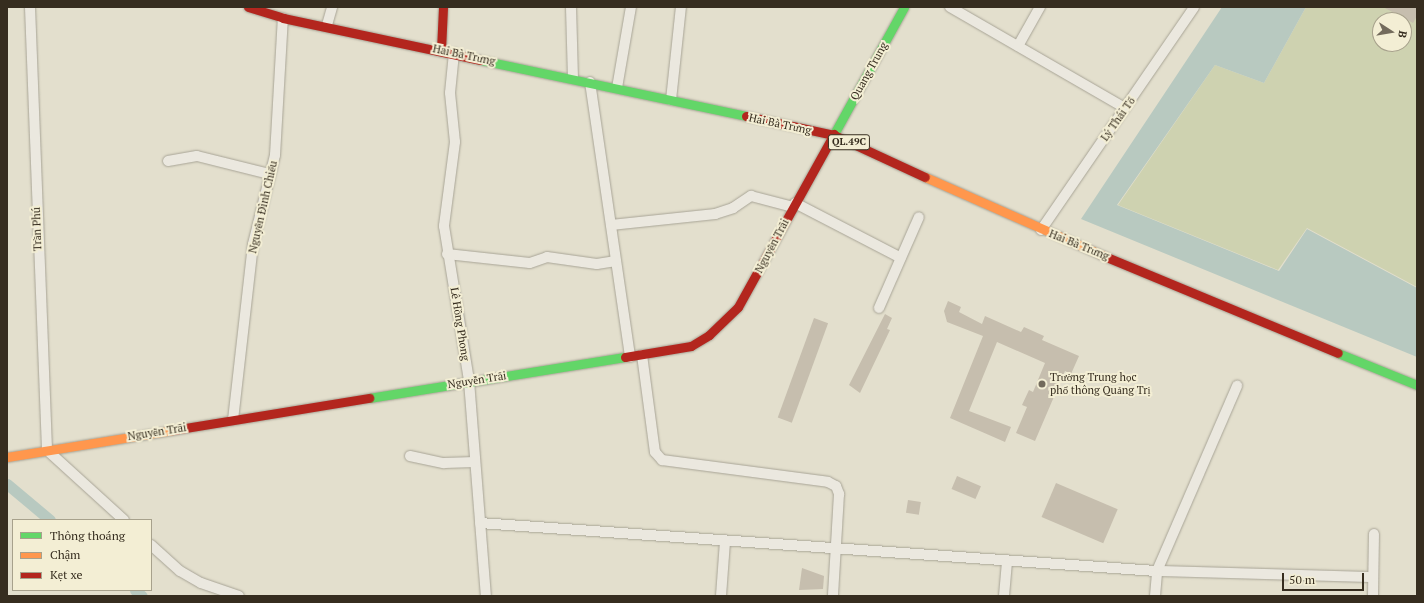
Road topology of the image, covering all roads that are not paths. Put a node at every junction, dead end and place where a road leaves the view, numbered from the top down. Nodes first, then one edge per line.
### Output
1 (30, 7) edge
2 (248, 7) edge
3 (332, 7) edge
4 (443, 7) edge
5 (571, 7) edge
6 (630, 7) edge
7 (681, 7) edge
8 (904, 7) edge
9 (950, 7) edge
10 (1040, 7) edge
11 (1194, 7) edge
12 (283, 18) junction
13 (326, 25) junction
14 (1018, 46) junction
15 (441, 50) junction
16 (454, 53) junction
17 (573, 79) junction
18 (590, 82) junction
19 (617, 88) junction
20 (672, 100) junction
21 (1125, 108) junction
22 (834, 135) junction
23 (168, 161) dead end
24 (269, 174) junction
25 (794, 205) junction
26 (919, 217) dead end
27 (611, 225) junction
28 (1041, 230) junction
29 (447, 254) junction
30 (901, 258) junction
31 (616, 261) junction
32 (879, 308) dead end
33 (642, 355) junction
34 (630, 357) junction
35 (469, 381) junction
36 (1417, 385) edge
37 (1237, 386) dead end
38 (233, 420) junction
39 (47, 450) junction
40 (410, 456) dead end
41 (7, 457) edge
42 (475, 462) junction
43 (123, 519) edge
44 (480, 523) junction
45 (1374, 534) dead end
46 (725, 541) junction
47 (152, 546) edge
48 (834, 550) junction
49 (1006, 561) junction
50 (1157, 570) junction
51 (1373, 577) junction
52 (239, 596) edge
53 (486, 596) edge
54 (721, 596) edge
55 (833, 596) edge
56 (1004, 596) edge
57 (1156, 596) edge
58 (1373, 596) edge

1 - 39 street, Trần Phú
2 - 12 main road, Hai Bà Trưng / QL.49C
3 - 13 street
4 - 15 main road
5 - 17 street
6 - 19 street
7 - 20 street
8 - 22 main road, Quang Trung
9 - 14 street
10 - 14 street
11 - 21 street, Lý Thái Tổ
12 - 13 main road, Hai Bà Trưng / QL.49C
12 - 24 street, Nguyễn Đình Chiểu
13 - 15 main road, Hai Bà Trưng / QL.49C
14 - 21 street
15 - 16 main road, Hai Bà Trưng / QL.49C
16 - 17 main road, Hai Bà Trưng / QL.49C
16 - 29 street, Lê Hồng Phong
17 - 18 main road, Hai Bà Trưng / QL.49C
18 - 19 main road, Hai Bà Trưng / QL.49C
18 - 27 street
19 - 20 main road, Hai Bà Trưng / QL.49C
20 - 22 main road, Hai Bà Trưng / QL.49C
21 - 28 street, Lý Thái Tổ
22 - 25 main road, Nguyễn Trãi
22 - 28 main road, Hai Bà Trưng / QL.49C
23 - 24 street
24 - 38 street, Nguyễn Đình Chiểu
25 - 27 street
25 - 30 street
25 - 33 main road, Nguyễn Trãi
26 - 30 street
27 - 31 street
28 - 36 main road, Hai Bà Trưng / QL.49C
29 - 31 street
29 - 35 street, Lê Hồng Phong
30 - 32 street
31 - 34 street
33 - 34 main road, Nguyễn Trãi
33 - 48 street
34 - 35 main road, Nguyễn Trãi
35 - 38 main road, Nguyễn Trãi
35 - 42 street, Lê Hồng Phong
37 - 50 street
38 - 39 main road, Nguyễn Trãi
39 - 41 main road, Nguyễn Trãi
39 - 43 street
40 - 42 street
42 - 44 street, Lê Hồng Phong
44 - 46 street
44 - 53 street, Lê Hồng Phong
45 - 51 street
46 - 48 street
46 - 54 street
47 - 52 street
48 - 49 street
48 - 55 street
49 - 50 street
49 - 56 street
50 - 51 street
50 - 57 street
51 - 58 street

